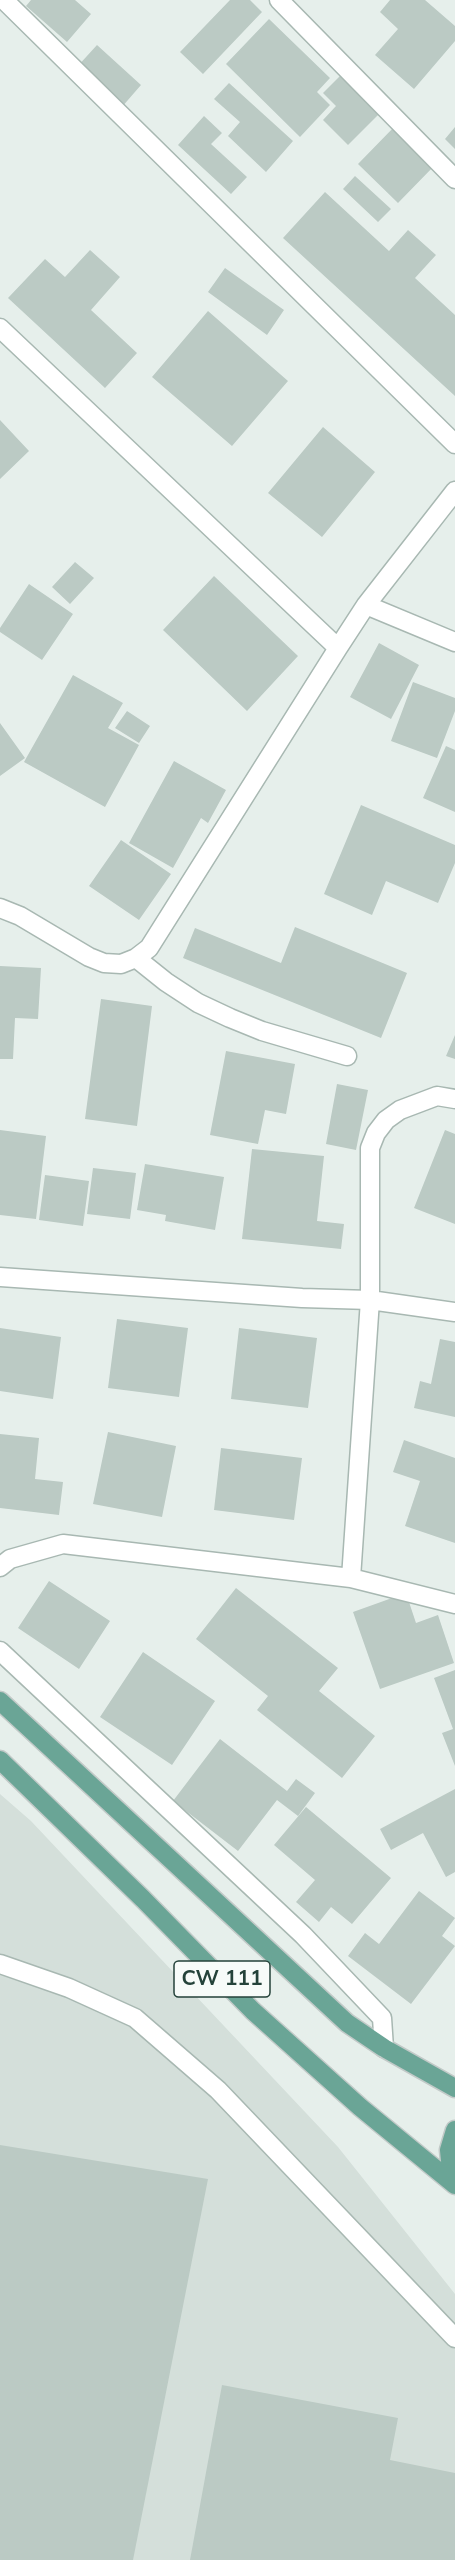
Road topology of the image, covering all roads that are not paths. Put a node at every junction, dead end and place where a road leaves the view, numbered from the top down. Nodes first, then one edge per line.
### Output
1 (279, 0) edge
2 (11, 2) edge
3 (455, 179) edge
4 (0, 328) edge
5 (455, 444) edge
6 (455, 491) edge
7 (366, 605) junction
8 (455, 642) edge
9 (338, 648) junction
10 (0, 908) edge
11 (136, 958) junction
12 (347, 1056) dead end
13 (455, 1099) edge
14 (0, 1277) edge
15 (369, 1300) junction
16 (455, 1312) edge
17 (0, 1567) edge
18 (351, 1578) junction
19 (455, 1604) edge
20 (0, 1651) edge
21 (0, 1701) edge
22 (0, 1760) edge
23 (0, 1965) edge
24 (384, 2048) junction
25 (455, 2088) edge
26 (455, 2130) edge
27 (455, 2180) edge
28 (455, 2185) edge
29 (455, 2338) edge

1 - 3 street
2 - 5 street
4 - 9 street
6 - 7 street
7 - 8 street
7 - 9 street
9 - 11 street
10 - 11 street
11 - 12 street
13 - 15 street
14 - 15 street
15 - 16 street
15 - 18 street
17 - 18 street
18 - 19 street
20 - 24 street
21 - 24 main road
22 - 28 main road, CW 111
23 - 29 street
24 - 25 main road
26 - 27 main road

